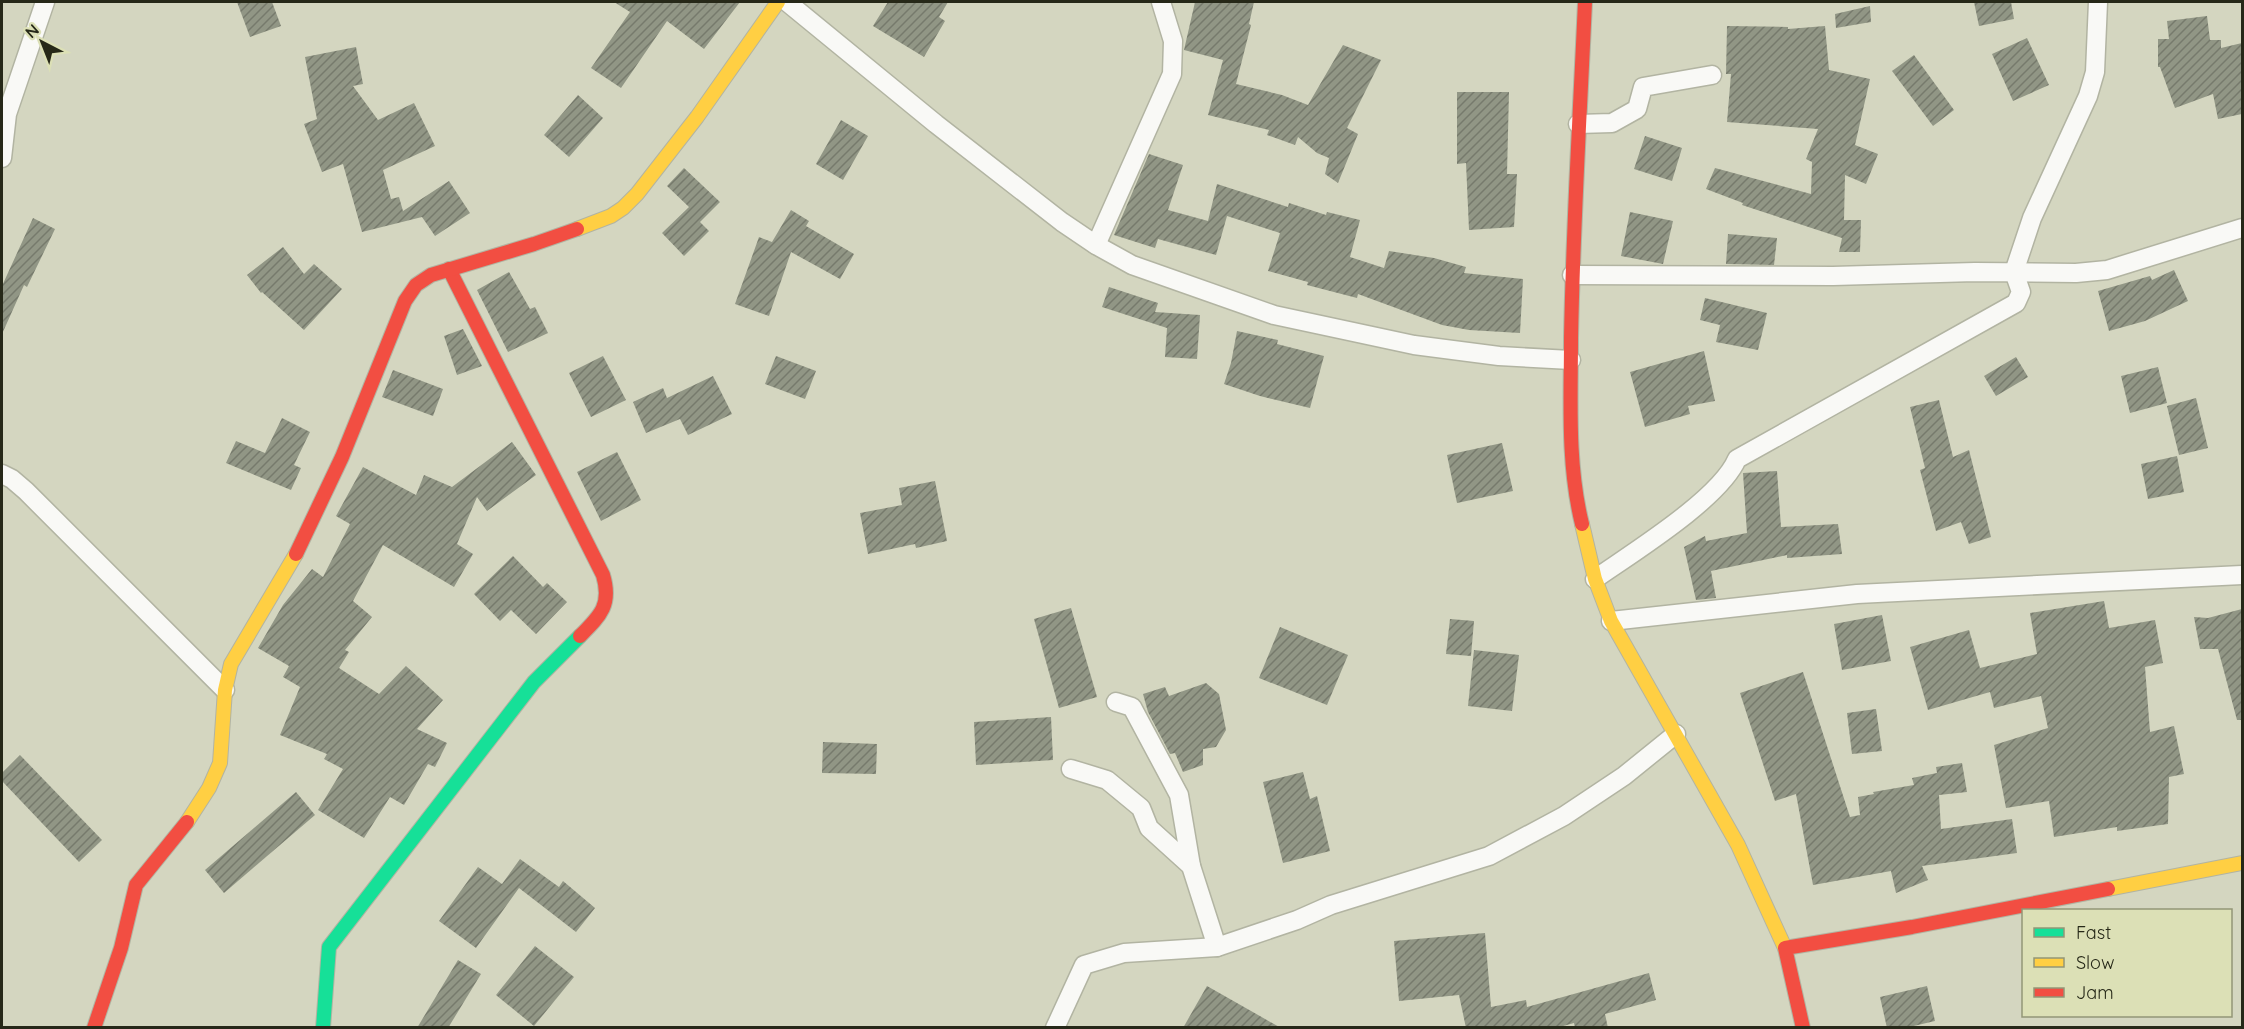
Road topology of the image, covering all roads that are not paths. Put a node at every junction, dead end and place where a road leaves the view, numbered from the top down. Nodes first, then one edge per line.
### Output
1 (45, 2) edge
2 (778, 2) edge
3 (787, 2) edge
4 (1161, 2) edge
5 (1585, 2) edge
6 (2098, 2) edge
7 (1712, 75) dead end
8 (1578, 124) junction
9 (2, 158) edge
10 (2242, 228) edge
11 (1096, 245) junction
12 (449, 269) junction
13 (2014, 272) junction
14 (1572, 275) junction
15 (1570, 360) junction
16 (2, 474) edge
17 (2242, 575) edge
18 (1595, 579) junction
19 (1611, 621) junction
20 (225, 690) junction
21 (1116, 702) dead end
22 (1676, 734) junction
23 (1071, 769) dead end
24 (2242, 863) edge
25 (1191, 866) junction
26 (1217, 947) junction
27 (1785, 948) junction
28 (94, 1028) edge
29 (323, 1028) edge
30 (1055, 1028) edge
31 (1803, 1028) edge

1 - 9 street
2 - 12 main road
3 - 11 street
4 - 11 street
5 - 8 main road
6 - 13 street
7 - 8 street
8 - 14 main road
10 - 13 street
11 - 15 street
12 - 20 main road
12 - 29 main road
13 - 14 street
13 - 18 street
14 - 15 main road
15 - 18 main road
16 - 20 street
17 - 19 street
18 - 19 main road
19 - 22 main road
20 - 28 main road
21 - 25 street
22 - 26 street
22 - 27 main road
23 - 25 street
24 - 27 main road
25 - 26 street
26 - 30 street
27 - 31 main road

